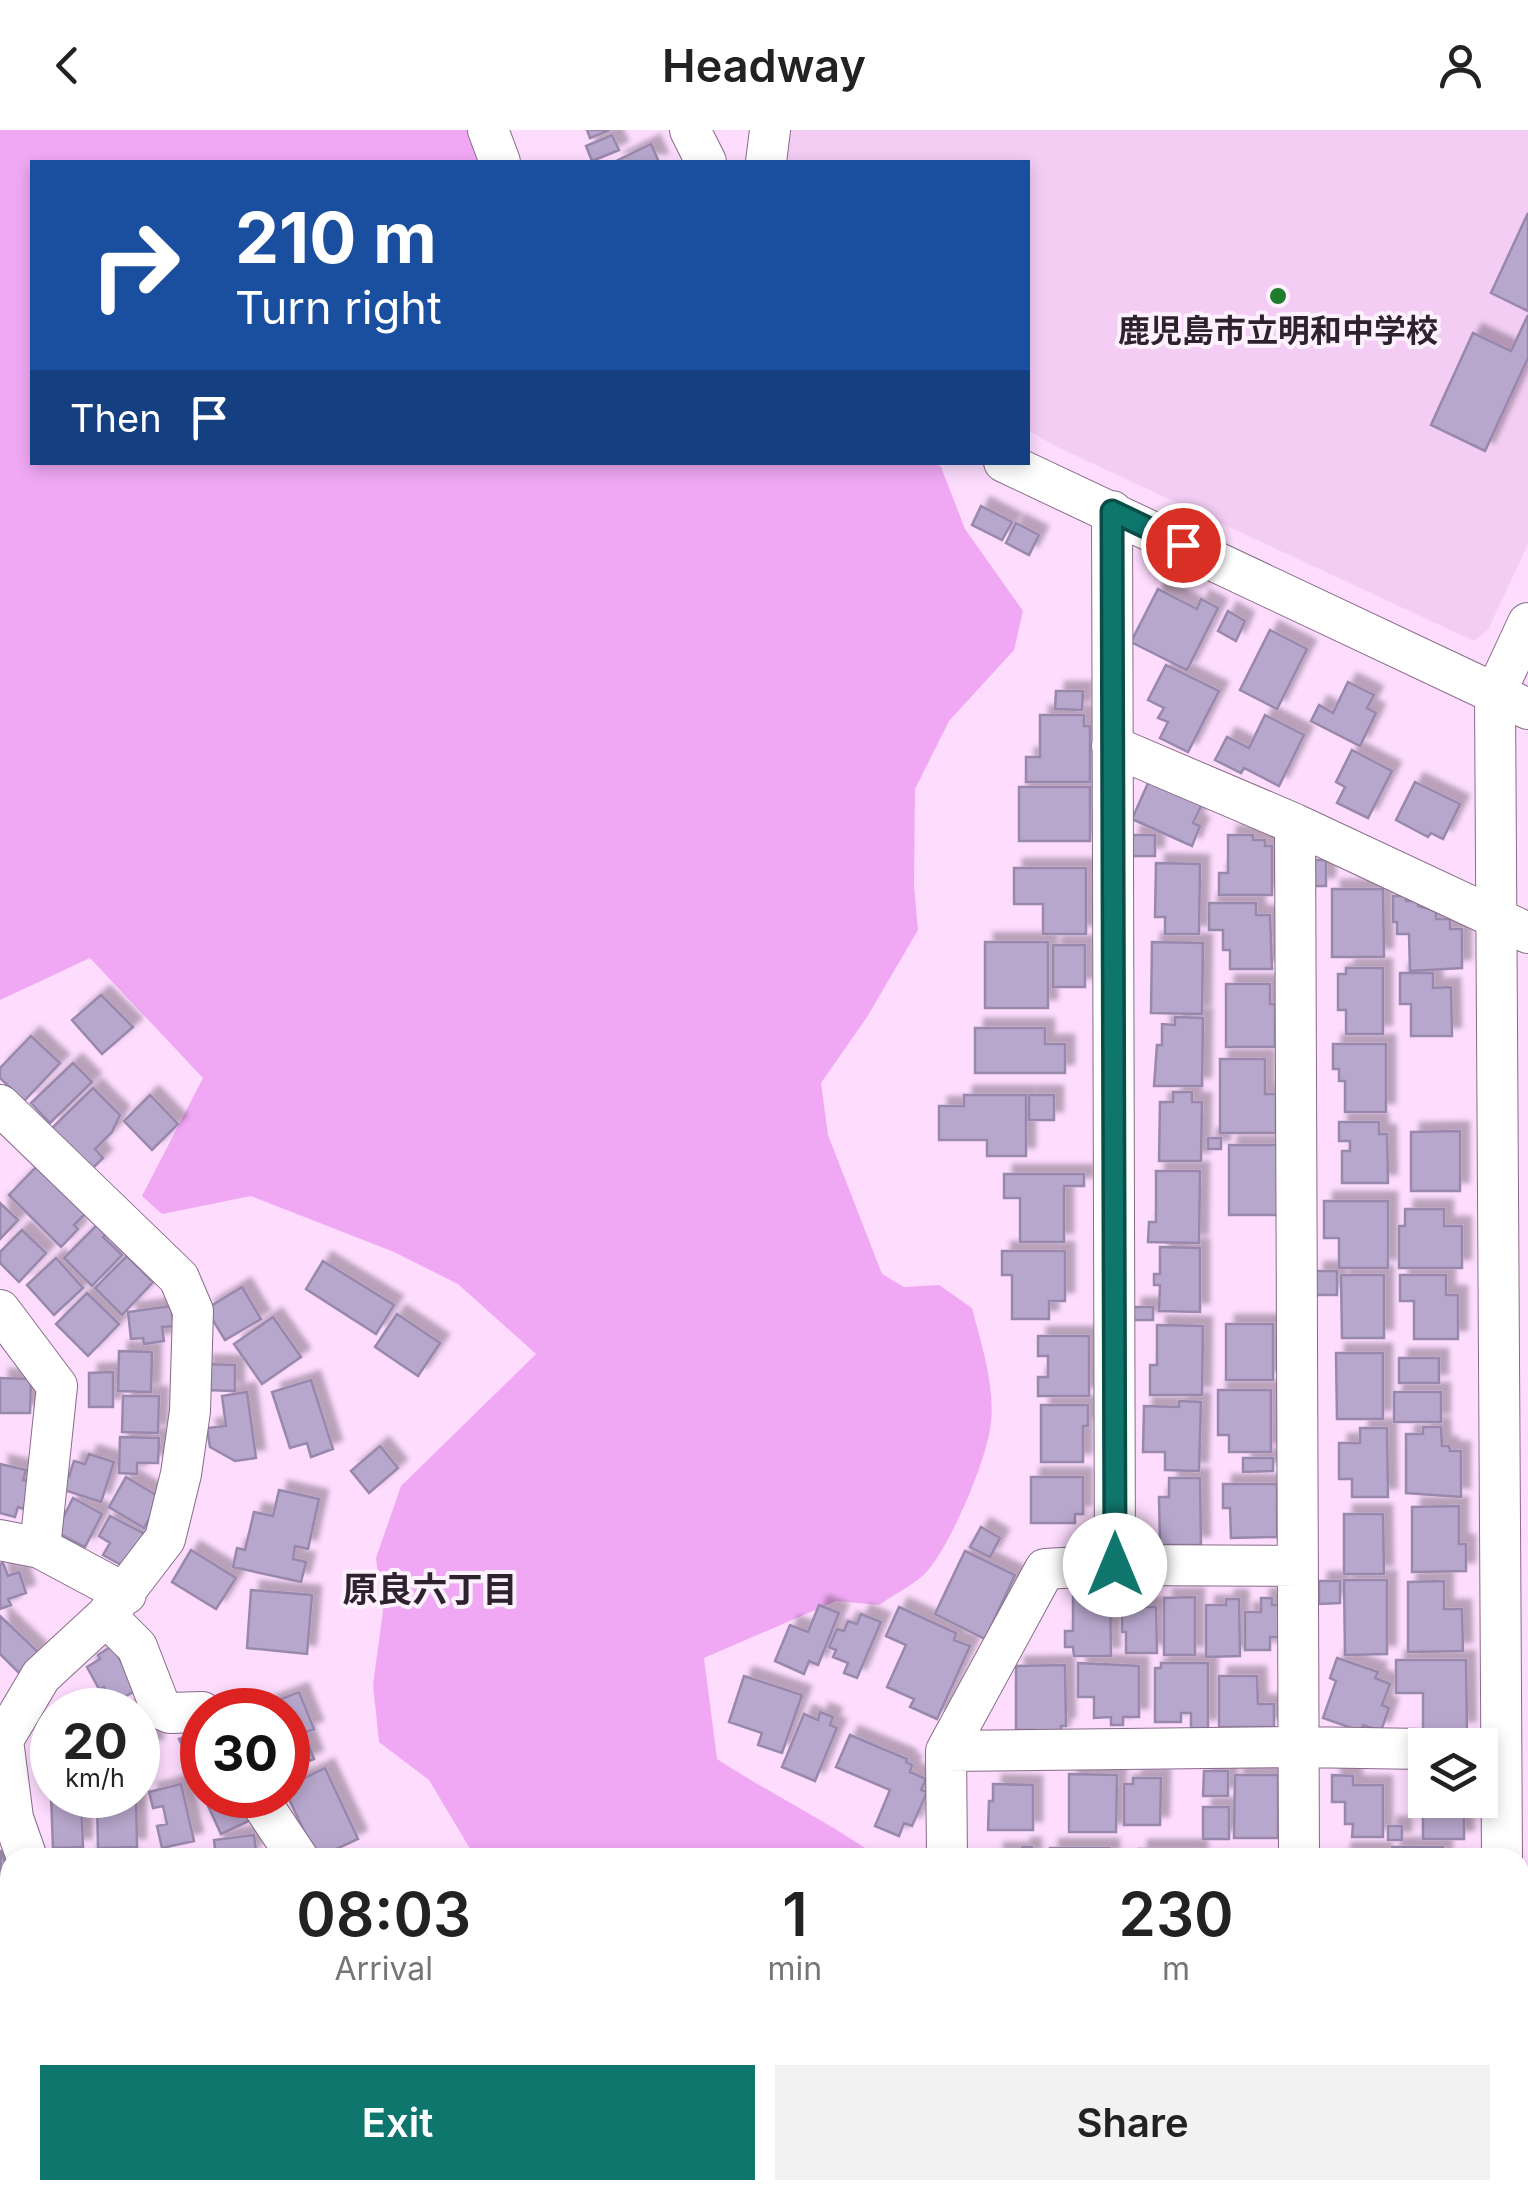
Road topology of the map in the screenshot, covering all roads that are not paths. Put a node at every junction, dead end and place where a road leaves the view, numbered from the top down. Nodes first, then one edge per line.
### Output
1 (488, 130) edge
2 (690, 130) edge
3 (770, 130) edge
4 (499, 160) edge
5 (705, 160) edge
6 (766, 160) edge
7 (1011, 465) edge
8 (1112, 511) junction
9 (1528, 623) edge
10 (1512, 701) edge
11 (1112, 746) junction
12 (1295, 824) junction
13 (1511, 925) edge
14 (0, 1105) edge
15 (0, 1310) edge
16 (0, 1540) edge
17 (40, 1548) junction
18 (1115, 1565) junction
19 (1298, 1566) junction
20 (116, 1605) junction
21 (180, 1713) edge
22 (1, 1741) edge
23 (1299, 1746) junction
24 (1408, 1749) edge
25 (1503, 1750) edge
26 (946, 1752) junction
27 (271, 1818) edge
28 (24, 1848) edge
29 (291, 1848) edge
30 (946, 1848) edge
31 (1299, 1848) edge
32 (1502, 1848) edge

1 - 4 street
2 - 5 street
3 - 6 street
7 - 8 street
8 - 10 street
8 - 11 street
9 - 10 street
10 - 13 street
11 - 12 street
11 - 18 street
12 - 13 street
12 - 19 street
13 - 25 street
14 - 20 street
15 - 17 street
16 - 17 street
17 - 20 street
18 - 19 street
18 - 26 street
19 - 23 street
20 - 21 street
20 - 22 street
22 - 28 street
23 - 24 street
23 - 26 street
23 - 31 street
25 - 32 street
26 - 30 street
27 - 29 street

